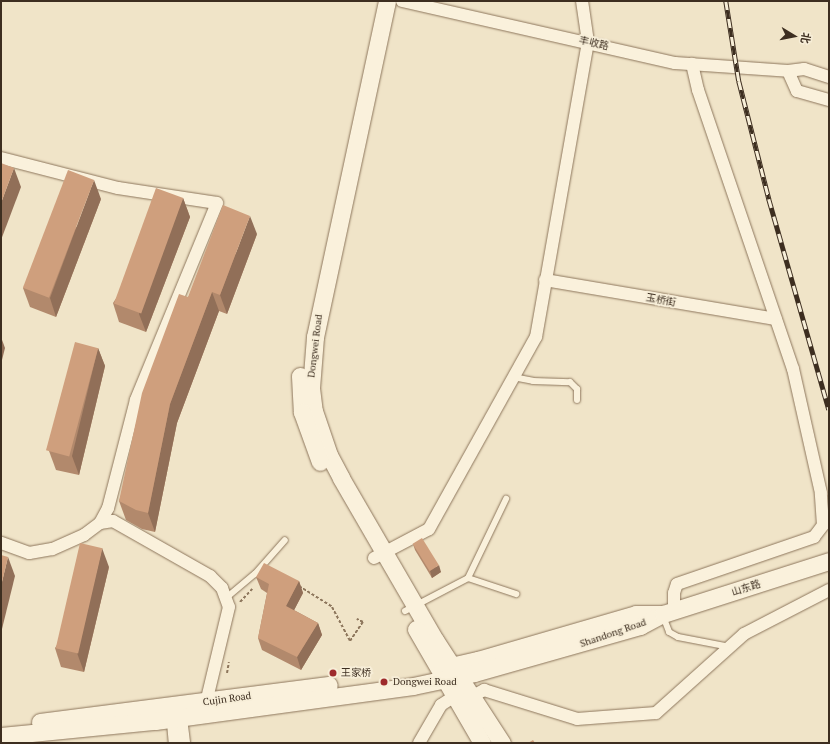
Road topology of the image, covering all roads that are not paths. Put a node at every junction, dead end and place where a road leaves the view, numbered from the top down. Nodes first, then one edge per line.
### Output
1 (375, 1) edge
2 (387, 1) edge
3 (402, 1) edge
4 (582, 1) edge
5 (588, 42) junction
6 (692, 64) junction
7 (788, 71) junction
8 (829, 77) edge
9 (829, 100) edge
10 (1, 158) edge
11 (545, 280) junction
12 (776, 319) junction
13 (513, 377) junction
14 (577, 400) dead end
15 (506, 499) dead end
16 (100, 523) junction
17 (285, 540) dead end
18 (1, 543) edge
19 (379, 555) junction
20 (829, 561) edge
21 (468, 578) junction
22 (829, 590) edge
23 (516, 594) dead end
24 (226, 598) junction
25 (410, 609) junction
26 (668, 613) junction
27 (730, 647) junction
28 (449, 672) junction
29 (455, 696) junction
30 (473, 696) junction
31 (205, 708) junction
32 (175, 714) junction
33 (1, 725) edge
34 (1, 736) edge
35 (175, 743) edge
36 (184, 743) edge
37 (419, 743) edge
38 (482, 743) edge
39 (502, 743) edge

1 - 19 main road, Dongwei Road
2 - 19 main road, Dongwei Road
3 - 5 street, 丰收路
4 - 5 street
5 - 6 street, 丰收路
5 - 11 street
6 - 7 street, 丰收路
6 - 12 street
7 - 8 street, 丰收路
7 - 9 street
10 - 16 street
11 - 12 street, 玉桥街
11 - 13 street
12 - 26 street
13 - 14 lane
13 - 19 street
15 - 21 lane
16 - 18 street
16 - 24 street
17 - 24 lane
19 - 25 main road, Dongwei Road
20 - 26 main road, 山东路
21 - 23 lane
21 - 25 lane
22 - 27 street
24 - 31 street
25 - 28 main road, Dongwei Road
26 - 27 lane
26 - 28 main road, Shandong Road
27 - 30 street
28 - 29 main road, Dongwei Road
28 - 30 main road, Dongwei Road
28 - 31 main road, Cujin Road
29 - 37 street
29 - 38 main road, Dongwei Road
30 - 39 main road, Dongwei Road
31 - 32 main road, Cujin Road
32 - 33 main road, Cujin Road
32 - 34 main road, Cujin Road
32 - 35 street
32 - 36 street

